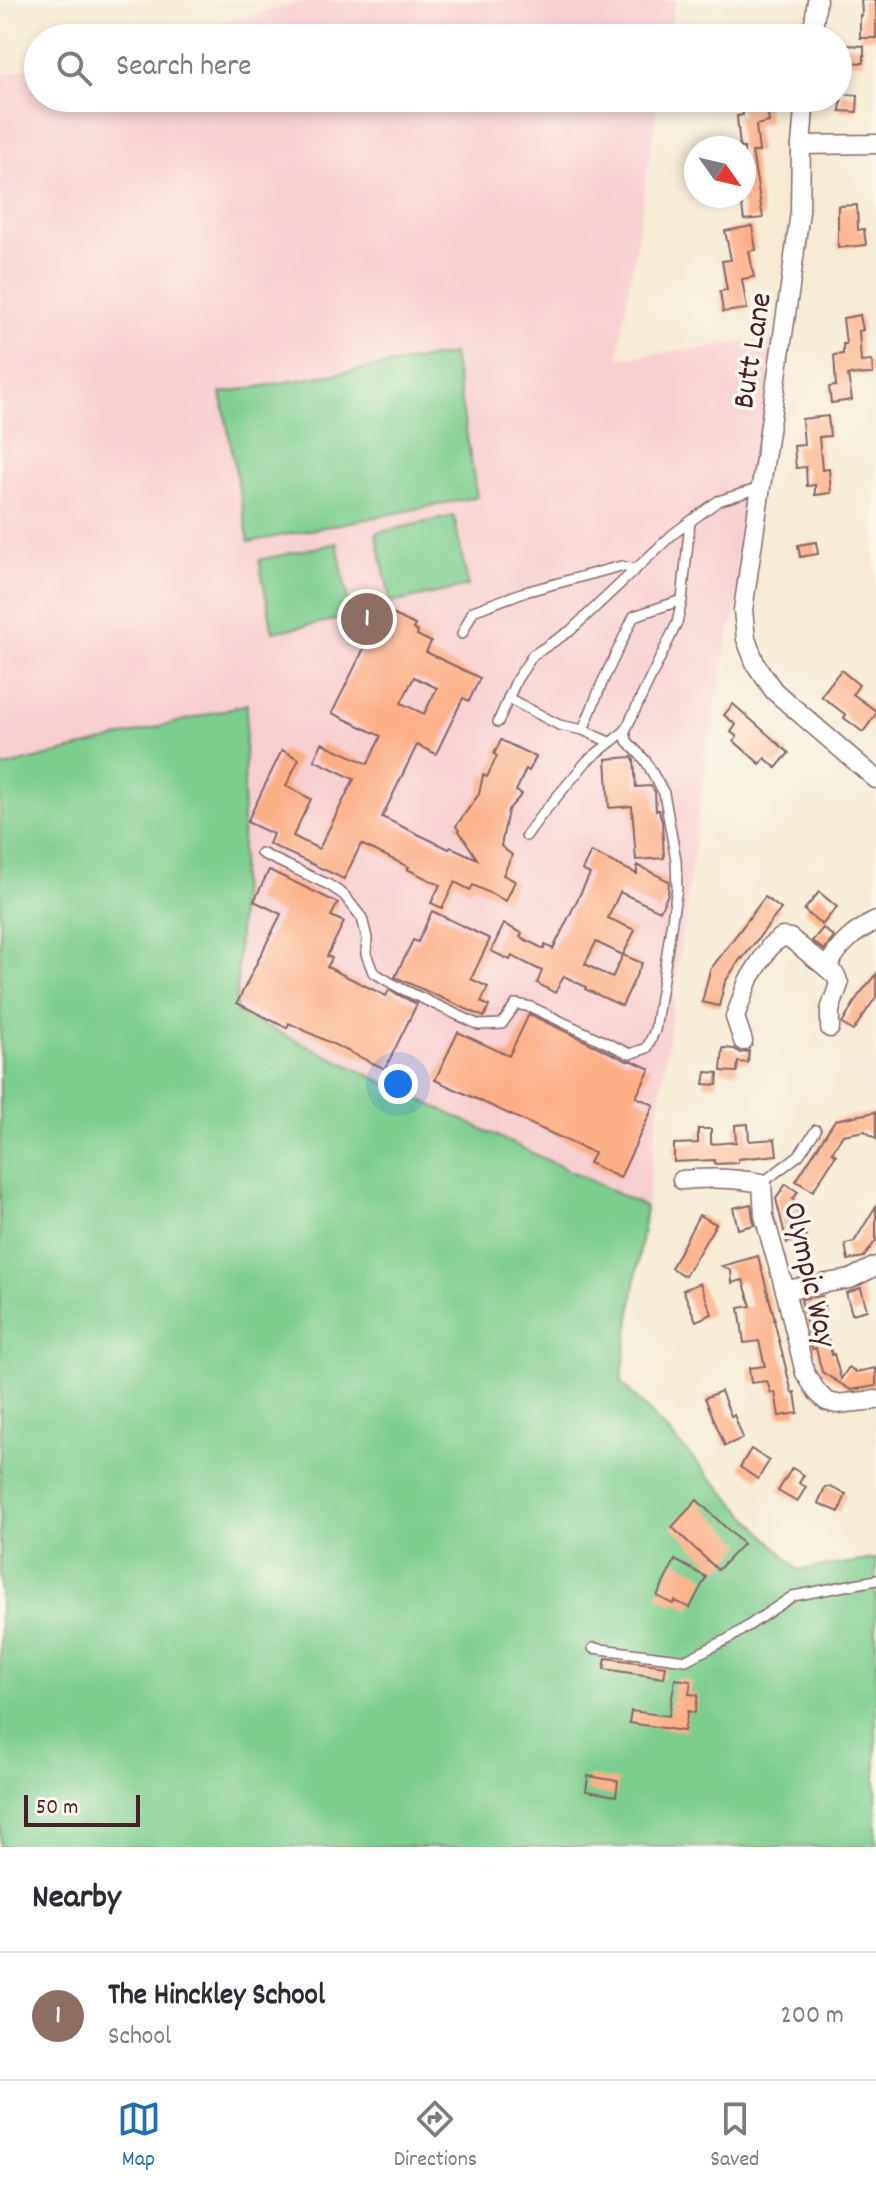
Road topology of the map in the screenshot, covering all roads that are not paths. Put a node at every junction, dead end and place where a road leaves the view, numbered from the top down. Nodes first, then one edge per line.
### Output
1 (817, 0) edge
2 (814, 24) edge
3 (804, 112) edge
4 (876, 144) edge
5 (801, 145) junction
6 (760, 488) junction
7 (690, 522) junction
8 (635, 569) junction
9 (682, 600) junction
10 (462, 634) dead end
11 (508, 698) junction
12 (498, 722) dead end
13 (583, 730) junction
14 (625, 731) junction
15 (609, 742) junction
16 (876, 779) edge
17 (526, 836) dead end
18 (261, 853) dead end
19 (876, 921) edge
20 (827, 968) junction
21 (830, 1028) dead end
22 (743, 1041) dead end
23 (816, 1130) dead end
24 (682, 1180) dead end
25 (762, 1183) junction
26 (876, 1266) edge
27 (785, 1290) junction
28 (876, 1400) edge
29 (876, 1580) edge
30 (593, 1648) dead end

1 - 2 street
3 - 5 street, Butt Lane
4 - 5 street
5 - 6 street, Butt Lane
6 - 7 lane
6 - 16 street, Butt Lane
7 - 8 lane
7 - 9 lane
8 - 10 lane
8 - 11 lane
9 - 13 lane
9 - 14 lane
11 - 12 lane
11 - 13 lane
13 - 15 lane
14 - 15 lane
14 - 18 lane
15 - 17 lane
19 - 20 street
20 - 21 street
20 - 22 street
23 - 25 lane
24 - 25 street, Olympic Way
25 - 27 street, Olympic Way
26 - 27 street
27 - 28 street, Olympic Way
29 - 30 lane

